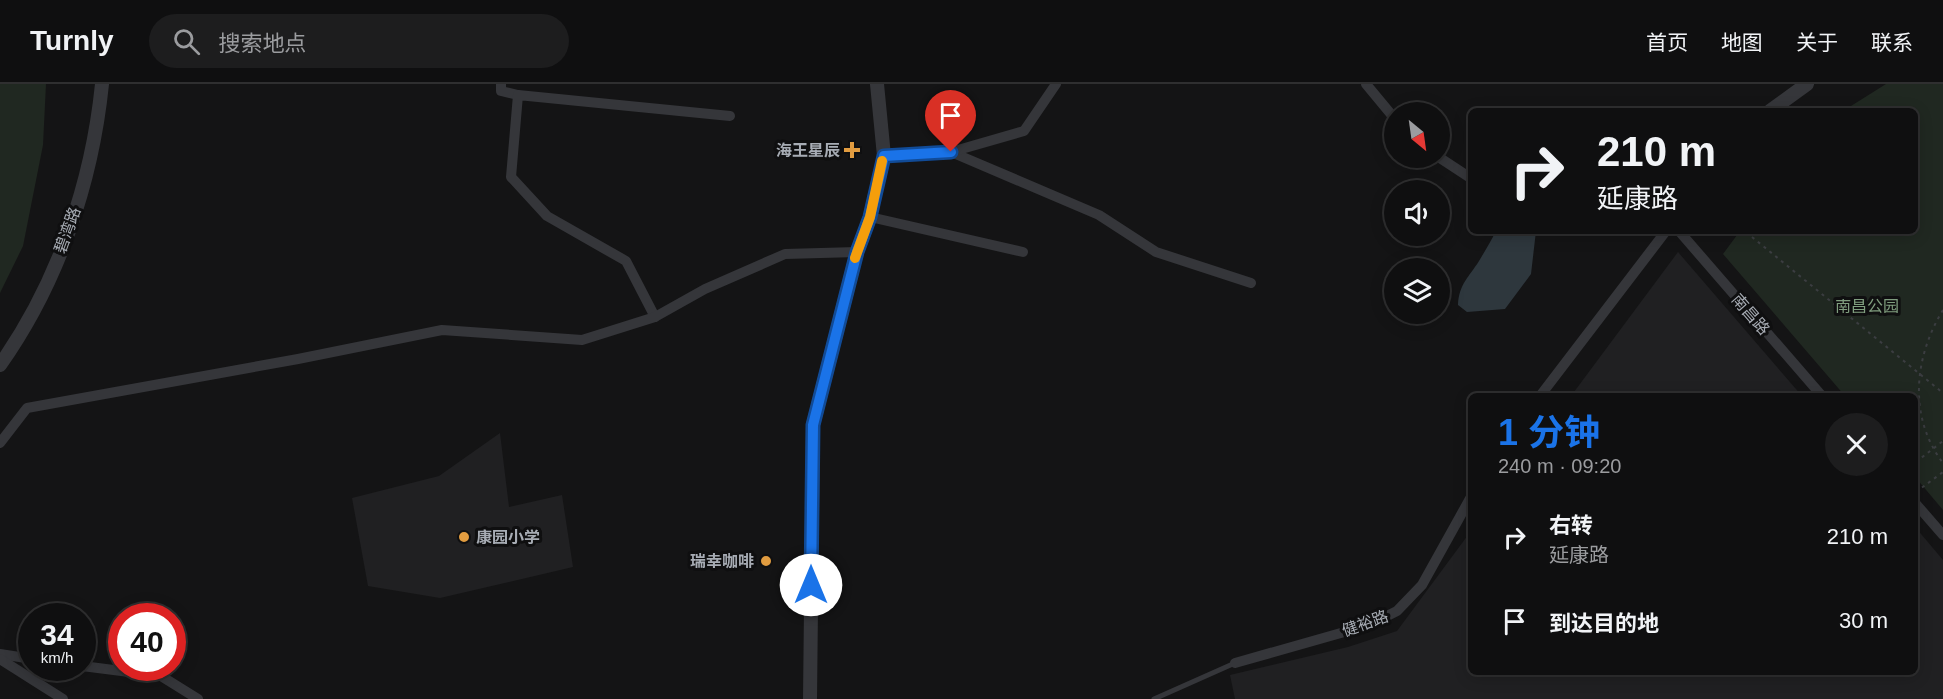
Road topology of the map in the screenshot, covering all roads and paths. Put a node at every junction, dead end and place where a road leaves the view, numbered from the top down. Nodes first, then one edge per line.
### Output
1 (102, 84) edge
2 (501, 84) edge
3 (877, 84) edge
4 (1056, 84) edge
5 (1366, 84) edge
6 (1807, 84) edge
7 (518, 95) junction
8 (1384, 106) edge
9 (1774, 108) edge
10 (730, 116) dead end
11 (951, 152) junction
12 (884, 156) junction
13 (1450, 165) edge
14 (1468, 176) edge
15 (870, 217) junction
16 (1664, 234) edge
17 (1682, 234) edge
18 (1752, 237) dead end
19 (857, 252) junction
20 (1023, 252) dead end
21 (1251, 283) dead end
22 (1943, 310) edge
23 (655, 317) junction
24 (0, 364) edge
25 (1919, 373) junction
26 (1542, 393) edge
27 (1819, 393) edge
28 (1943, 393) edge
29 (1943, 441) edge
30 (0, 443) edge
31 (1934, 448) junction
32 (1918, 460) edge
33 (1943, 463) edge
34 (1943, 472) edge
35 (1918, 491) edge
36 (1468, 502) edge
37 (1918, 506) edge
38 (1943, 535) edge
39 (0, 657) edge
40 (18, 658) edge
41 (1235, 663) joint
42 (96, 668) edge
43 (63, 699) edge
44 (198, 699) edge
45 (810, 699) edge
46 (1154, 699) edge

1 - 24 street, 碧湾路
2 - 7 street
3 - 12 street
4 - 11 street
5 - 8 street
6 - 9 street
7 - 10 street
7 - 23 street
11 - 12 street
11 - 21 street
12 - 15 street
13 - 14 street
15 - 19 street
15 - 20 street
16 - 26 street
17 - 27 street, 南昌路
18 - 25 path
19 - 23 street
19 - 45 street
22 - 25 path
23 - 30 street
25 - 28 path
25 - 31 path
29 - 31 path
31 - 32 path
31 - 33 path
34 - 35 path
36 - 41 street, 健裕路
37 - 38 street
39 - 40 street
39 - 43 street
41 - 46 lane
42 - 44 street

